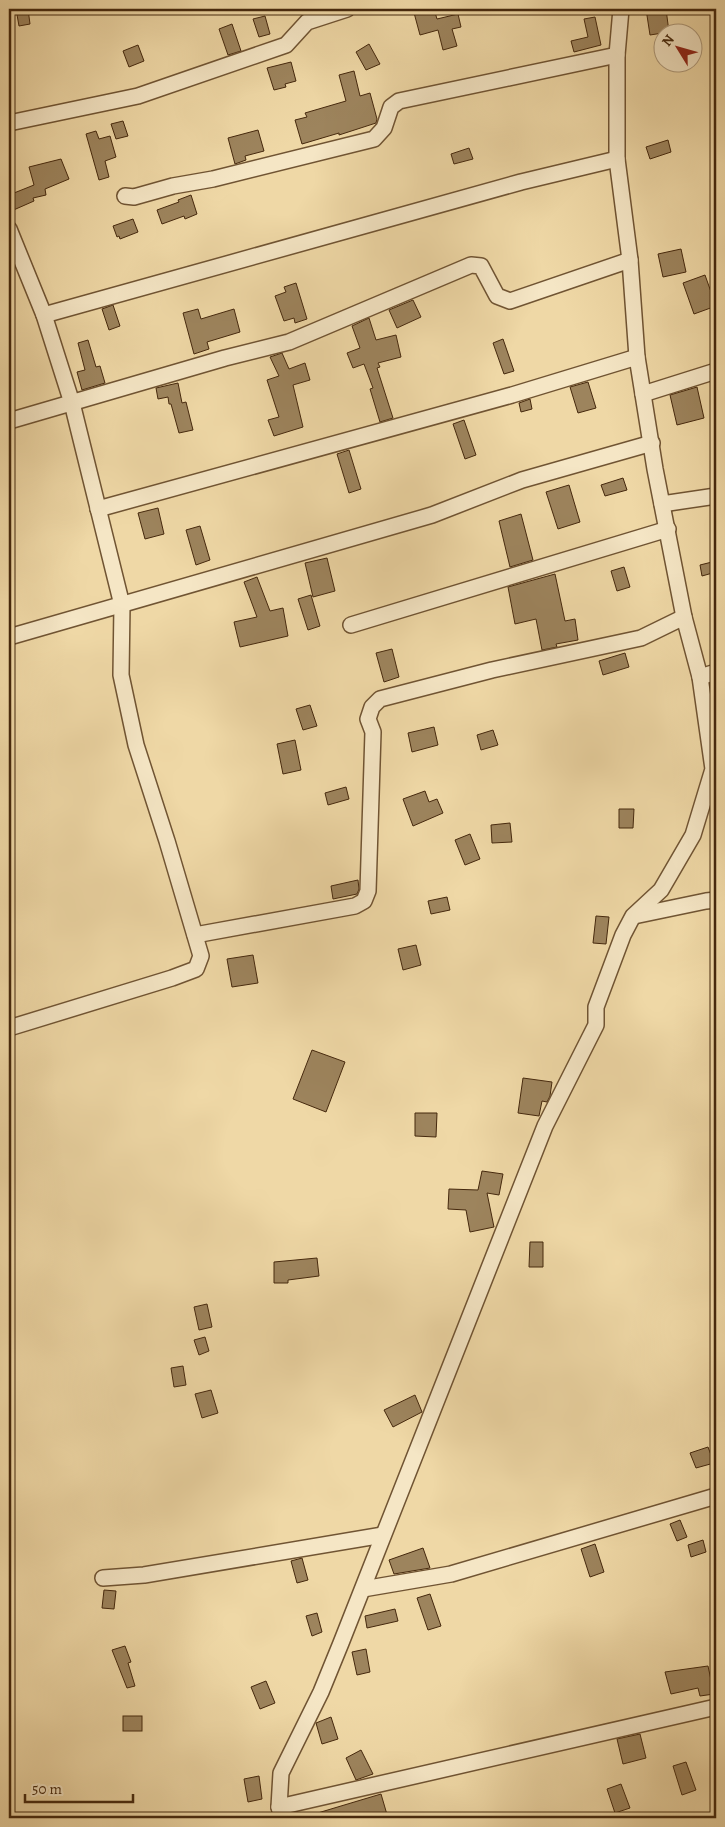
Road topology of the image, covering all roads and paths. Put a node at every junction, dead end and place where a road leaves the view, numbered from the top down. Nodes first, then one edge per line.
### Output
1 (347, 9) edge
2 (621, 9) edge
3 (304, 15) edge
4 (617, 55) junction
5 (9, 123) edge
6 (617, 159) junction
7 (125, 196) dead end
8 (9, 229) edge
9 (630, 260) junction
10 (44, 315) junction
11 (637, 357) junction
12 (716, 371) edge
13 (643, 394) junction
14 (72, 403) junction
15 (9, 421) edge
16 (652, 443) junction
17 (716, 496) edge
18 (662, 504) junction
19 (98, 510) junction
20 (668, 529) junction
21 (122, 604) junction
22 (684, 617) junction
23 (351, 625) dead end
24 (9, 637) edge
25 (716, 672) edge
26 (700, 677) junction
27 (716, 900) edge
28 (633, 916) junction
29 (195, 935) junction
30 (9, 1028) edge
31 (716, 1496) edge
32 (382, 1535) junction
33 (103, 1578) dead end
34 (363, 1589) junction
35 (716, 1706) edge
36 (281, 1813) edge

1 - 3 street
2 - 4 street
3 - 5 street
4 - 6 street
4 - 7 street
6 - 9 street
6 - 10 street
8 - 10 street
9 - 11 street
9 - 14 street
10 - 14 street
11 - 13 street
11 - 19 street
12 - 13 street
13 - 16 street
14 - 15 street
14 - 19 street
16 - 18 street
16 - 21 street
17 - 18 street
18 - 20 street
19 - 21 street
20 - 22 street
20 - 23 street
21 - 24 street
21 - 29 street
22 - 26 street
22 - 29 street
25 - 26 street
26 - 28 street
27 - 28 street
28 - 32 street
29 - 30 street
31 - 34 street
32 - 33 street
32 - 34 street
34 - 36 street
35 - 36 street

